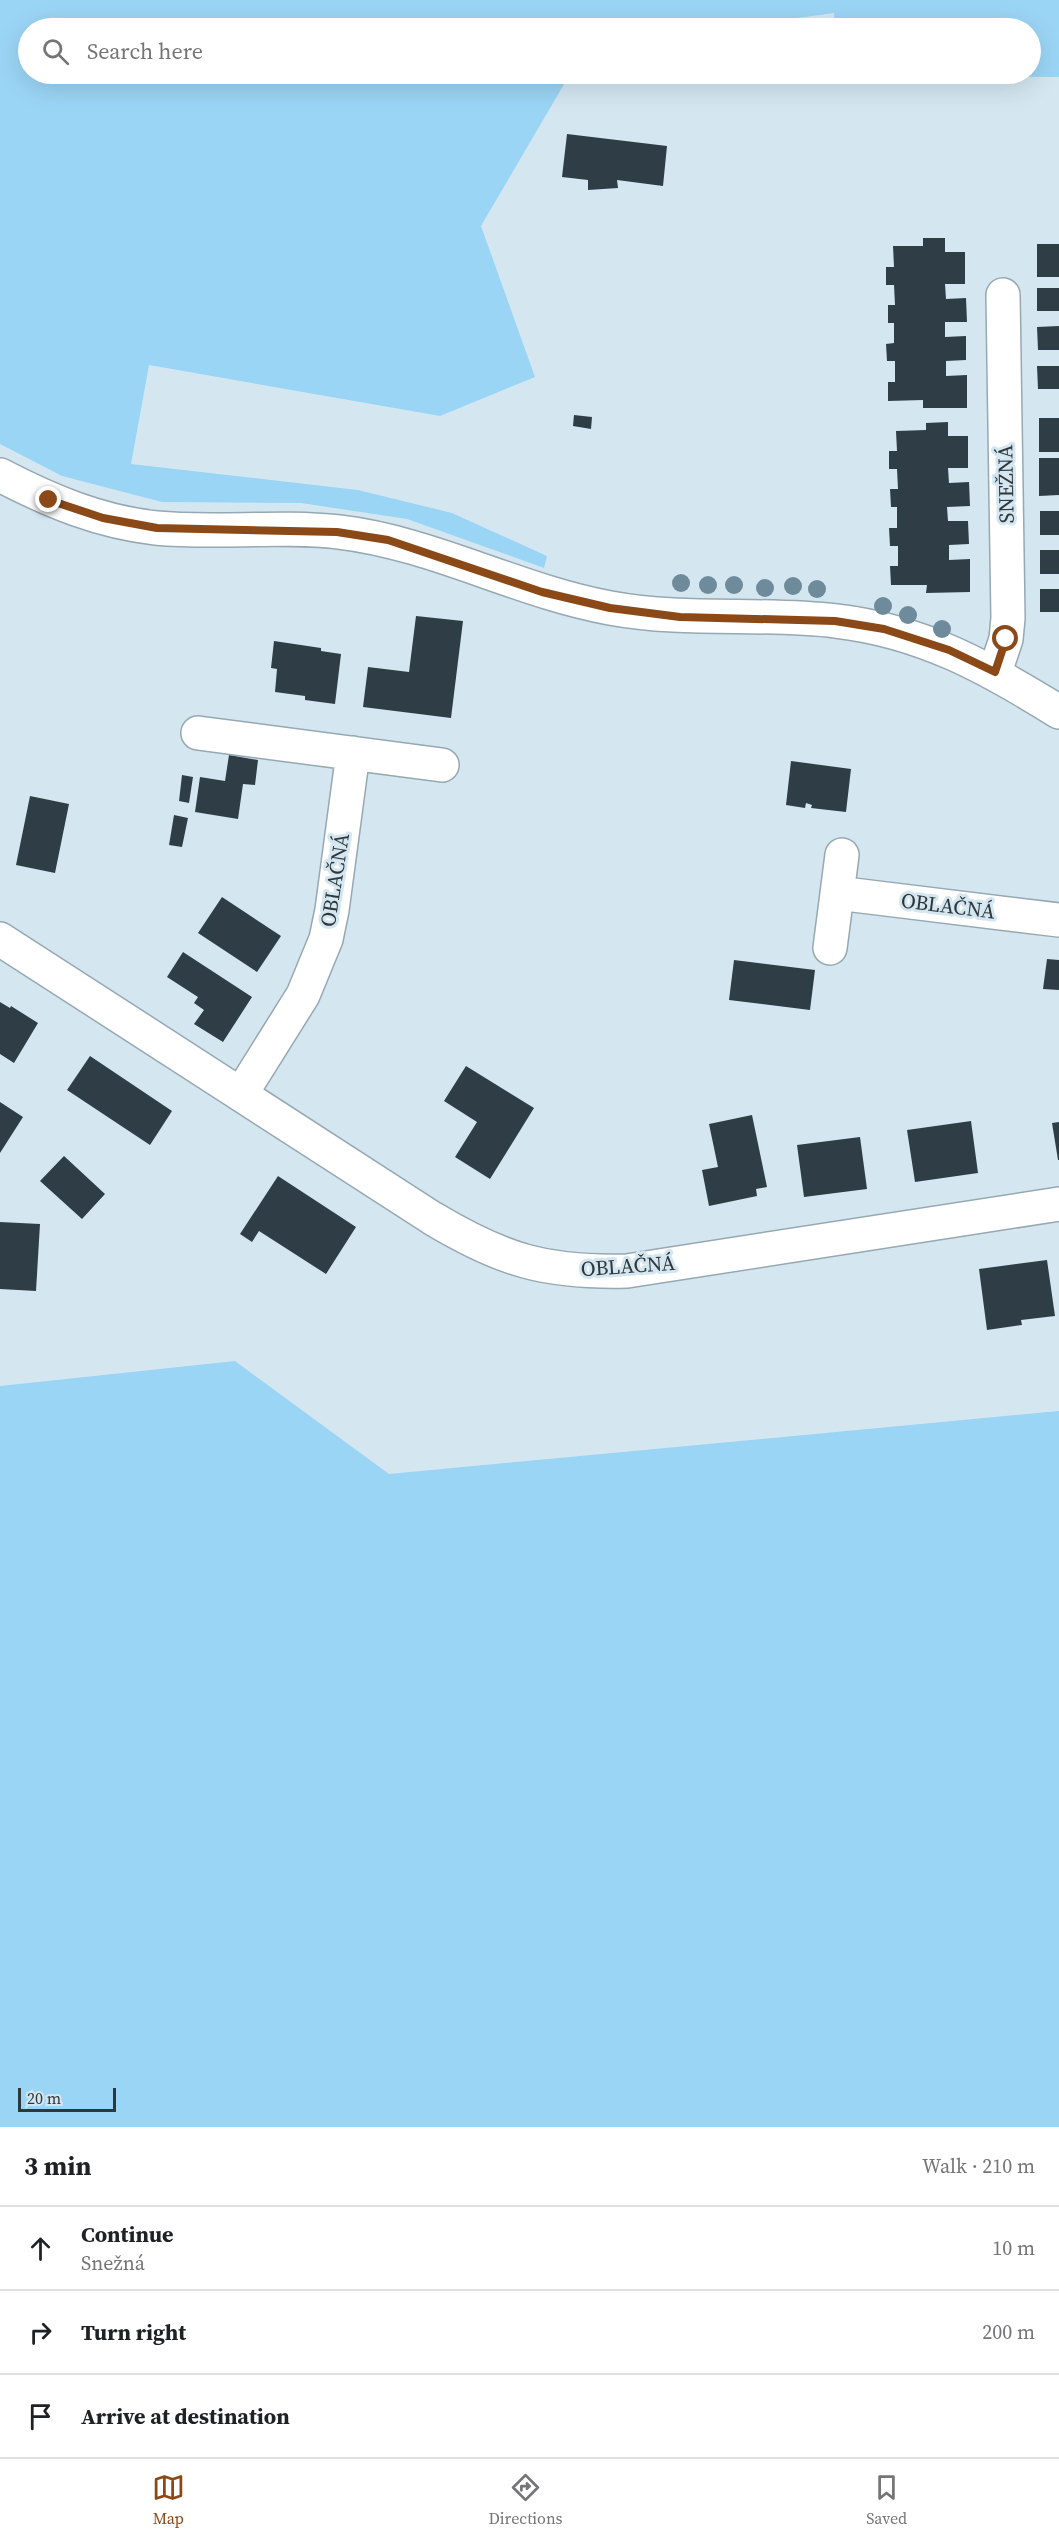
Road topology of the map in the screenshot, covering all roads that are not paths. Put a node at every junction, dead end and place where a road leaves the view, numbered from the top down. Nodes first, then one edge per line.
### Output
1 (1003, 295) dead end
2 (0, 475) edge
3 (995, 672) junction
4 (1059, 712) edge
5 (198, 733) dead end
6 (353, 753) junction
7 (442, 765) dead end
8 (842, 855) dead end
9 (837, 893) junction
10 (1059, 920) edge
11 (0, 939) edge
12 (830, 948) dead end
13 (241, 1095) junction
14 (1059, 1204) edge

1 - 3 street, SNEŽNÁ
2 - 3 street
3 - 4 street
5 - 6 street
6 - 7 street
6 - 13 street, OBLAČNÁ
8 - 9 street
9 - 10 street, OBLAČNÁ
9 - 12 street
11 - 13 street, OBLAČNÁ
13 - 14 street, OBLAČNÁ

